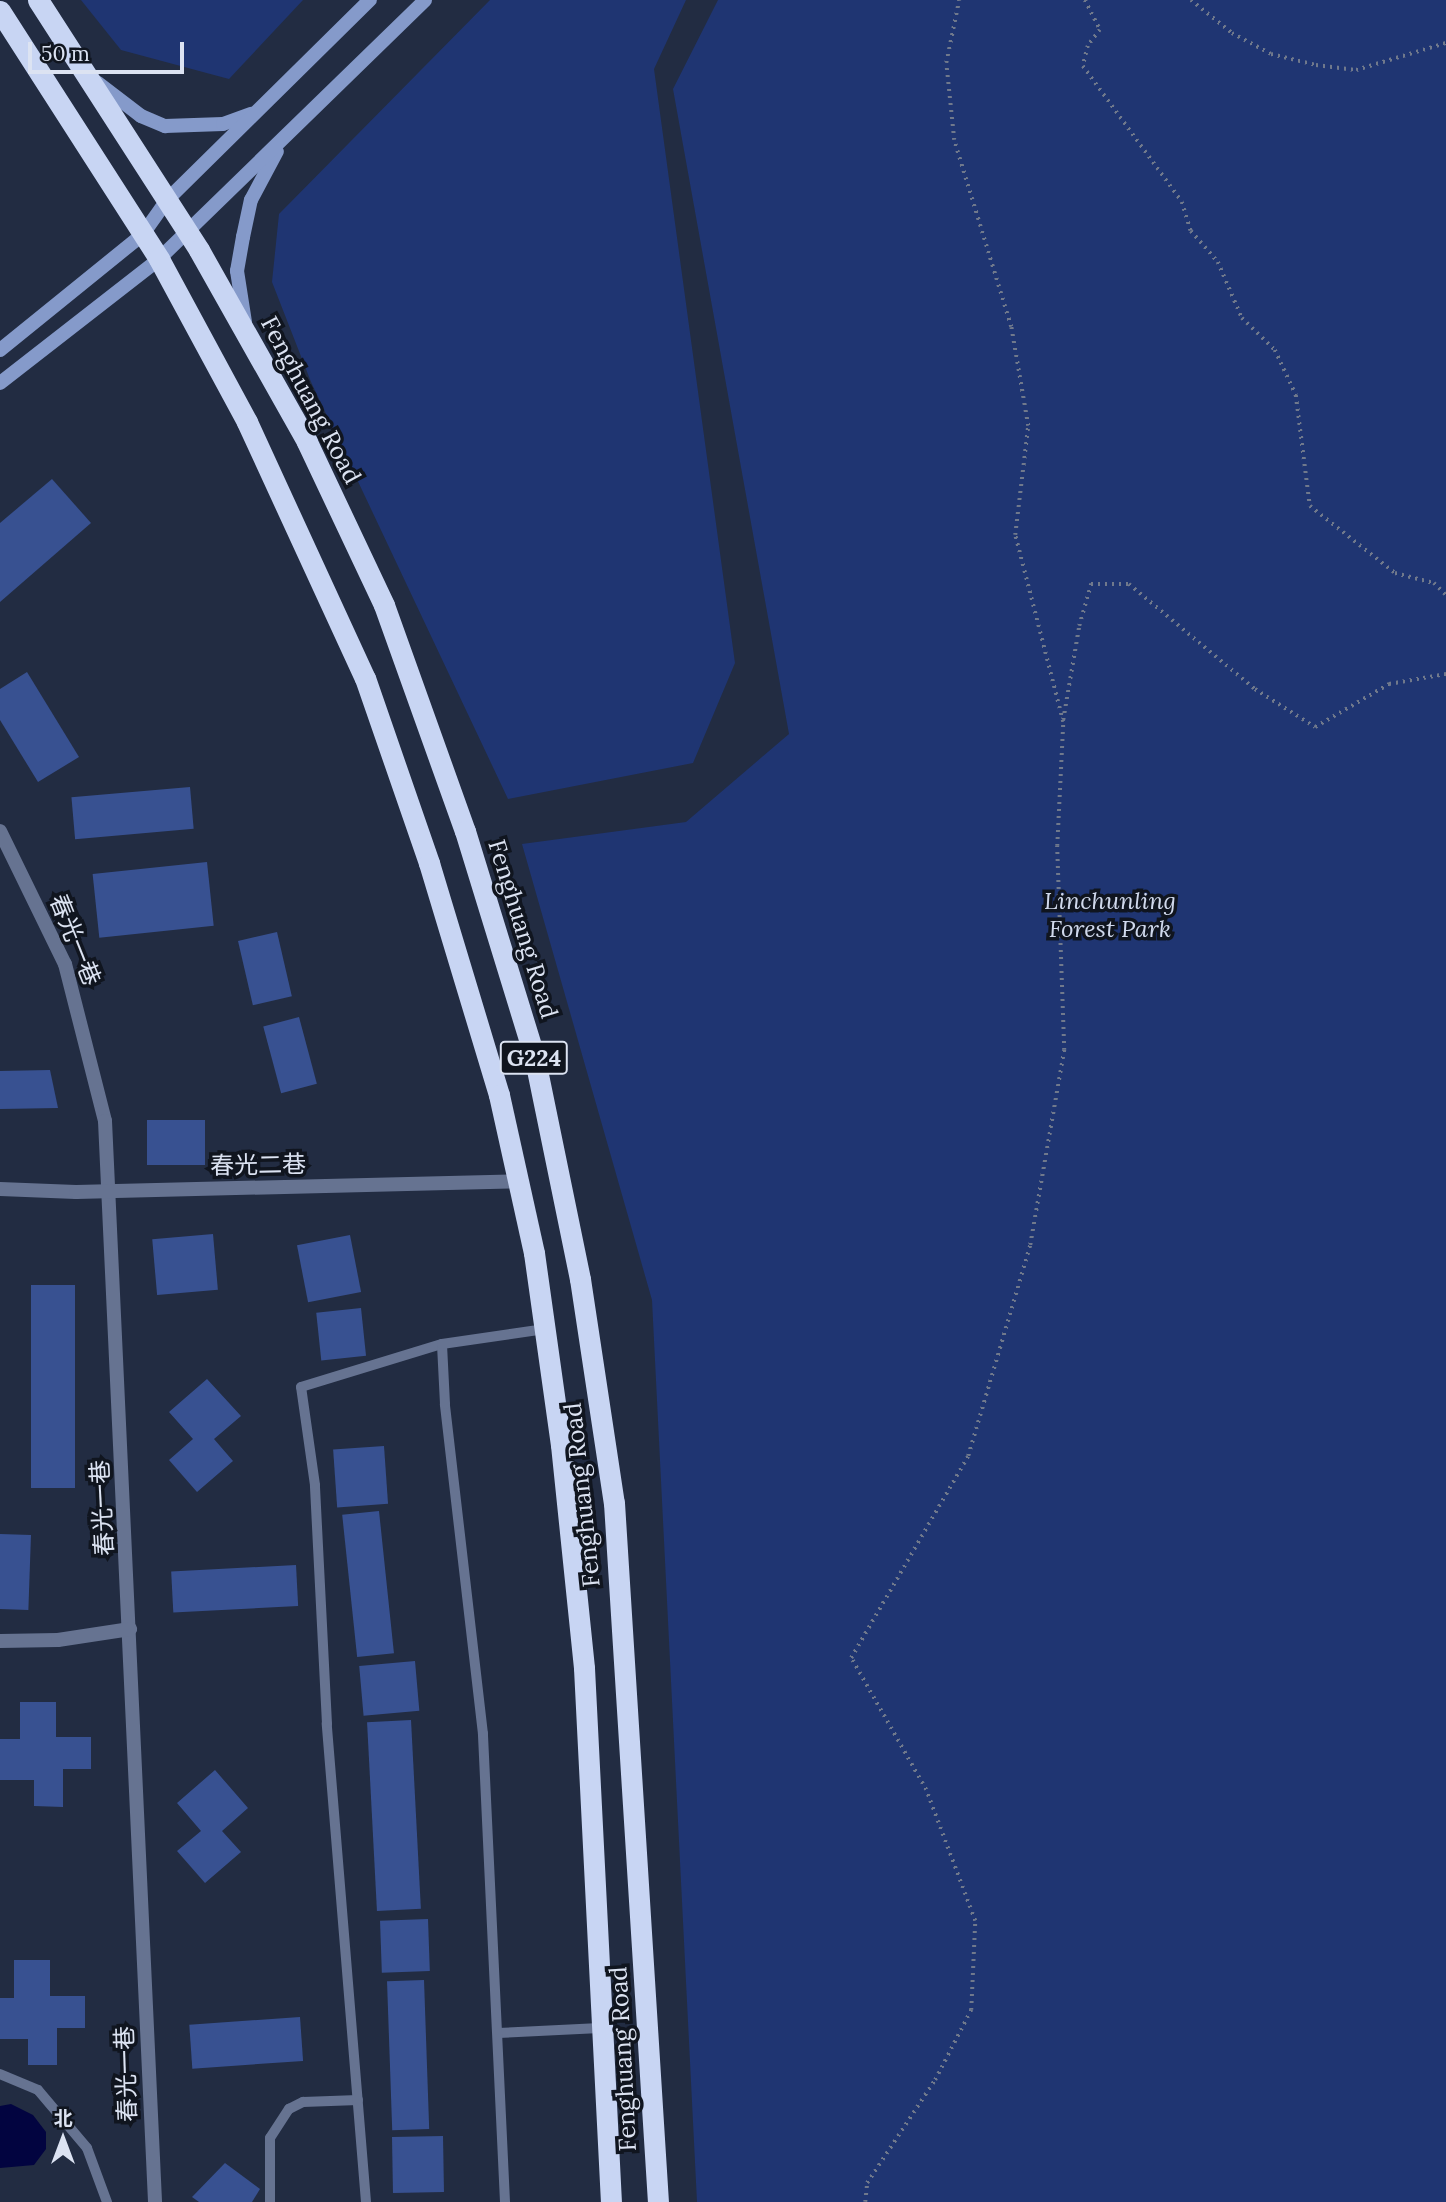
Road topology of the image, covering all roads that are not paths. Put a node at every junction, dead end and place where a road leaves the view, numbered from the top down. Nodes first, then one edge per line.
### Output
1 (38, 0) edge
2 (370, 0) edge
3 (425, 0) edge
4 (0, 11) edge
5 (85, 72) junction
6 (256, 112) junction
7 (281, 142) junction
8 (167, 200) junction
9 (187, 231) junction
10 (143, 234) junction
11 (159, 259) junction
12 (248, 337) junction
13 (0, 350) edge
14 (0, 383) edge
15 (0, 831) edge
16 (517, 1181) junction
17 (0, 1189) edge
18 (111, 1191) junction
19 (545, 1329) junction
20 (442, 1344) junction
21 (130, 1629) junction
22 (0, 1641) edge
23 (600, 2028) junction
24 (498, 2033) junction
25 (0, 2074) edge
26 (358, 2100) junction
27 (107, 2202) edge
28 (155, 2202) edge
29 (270, 2202) edge
30 (366, 2202) edge
31 (505, 2202) edge
32 (611, 2202) edge
33 (658, 2202) edge

1 - 5 highway, Fenghuang Road / G224
2 - 6 main road
3 - 7 main road
4 - 10 highway, Fenghuang Road / G224
5 - 6 main road
5 - 8 highway, Fenghuang Road / G224
6 - 8 main road
7 - 9 main road
7 - 12 main road
8 - 9 highway, Fenghuang Road / G224
8 - 10 main road
9 - 11 main road
9 - 12 highway, Fenghuang Road / G224
10 - 11 highway, Fenghuang Road / G224
10 - 13 main road
11 - 14 main road
11 - 16 highway, Fenghuang Road / G224
12 - 33 highway, Fenghuang Road / G224
15 - 18 street, 春光一巷
16 - 18 street, 春光二巷
16 - 19 highway, Fenghuang Road / G224
17 - 18 street, 春光二巷
18 - 21 street, 春光一巷
19 - 20 lane
19 - 23 highway, Fenghuang Road / G224
20 - 24 lane
20 - 26 lane
21 - 22 street
21 - 28 street, 春光一巷
23 - 24 lane
23 - 32 highway, Fenghuang Road / G224
24 - 31 lane
25 - 27 lane
26 - 29 lane
26 - 30 lane

